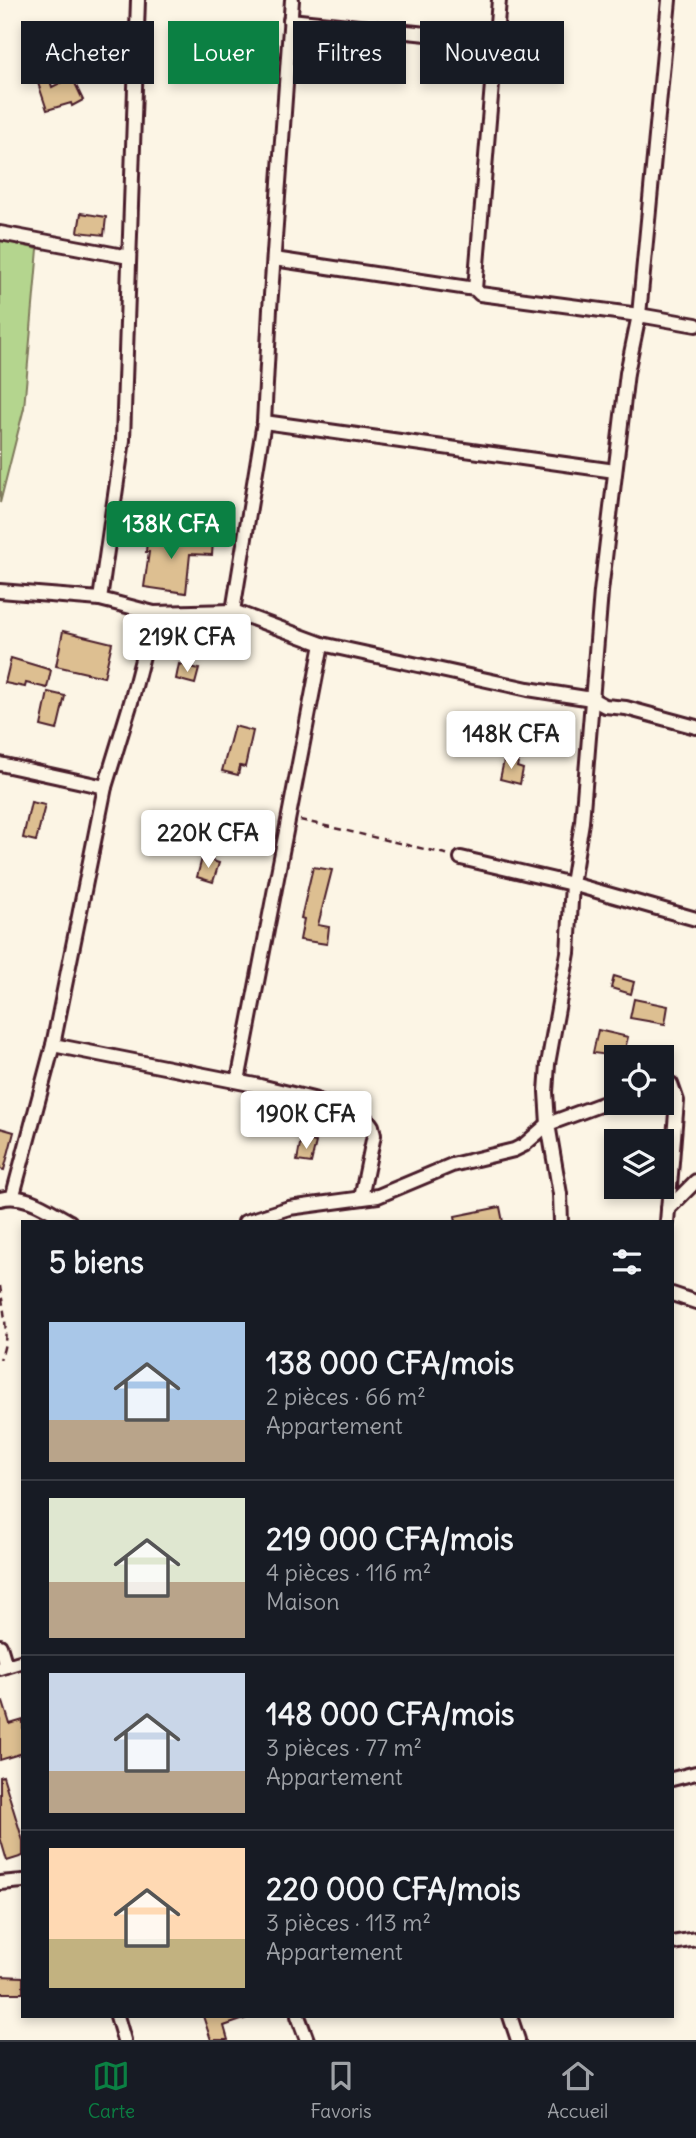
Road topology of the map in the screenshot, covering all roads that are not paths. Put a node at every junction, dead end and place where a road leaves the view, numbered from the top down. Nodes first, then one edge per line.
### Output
1 (138, 0) edge
2 (292, 0) edge
3 (499, 0) edge
4 (670, 0) edge
5 (290, 20) junction
6 (497, 21) edge
7 (420, 33) edge
8 (492, 84) edge
9 (0, 233) edge
10 (129, 257) junction
11 (274, 259) junction
12 (475, 289) junction
13 (639, 315) junction
14 (696, 325) edge
15 (264, 422) junction
16 (615, 471) junction
17 (0, 591) edge
18 (100, 600) junction
19 (233, 611) junction
20 (154, 613) junction
21 (322, 644) junction
22 (592, 699) junction
23 (696, 727) edge
24 (0, 764) edge
25 (105, 787) junction
26 (461, 858) road end
27 (572, 884) junction
28 (696, 919) edge
29 (53, 1045) junction
30 (238, 1081) junction
31 (674, 1088) edge
32 (604, 1103) edge
33 (548, 1124) junction
34 (696, 1181) edge
35 (6, 1197) edge
36 (361, 1198) junction
37 (668, 1215) edge
38 (66, 1220) edge
39 (251, 1220) edge
40 (561, 1220) edge
41 (674, 1295) edge
42 (696, 1302) edge
43 (0, 1646) edge
44 (21, 1662) edge
45 (3, 1667) edge
46 (696, 1773) edge
47 (674, 1778) edge
48 (21, 1881) edge
49 (0, 1883) edge
50 (696, 1939) edge
51 (674, 1943) edge
52 (118, 2018) edge
53 (299, 2018) edge
54 (511, 2018) edge
55 (124, 2040) edge
56 (307, 2040) edge
57 (518, 2040) edge

1 - 10 street
2 - 5 street
3 - 6 street
4 - 13 street
5 - 7 street
5 - 11 street
8 - 12 street
9 - 10 street
10 - 18 street
11 - 12 street
11 - 15 street
12 - 13 street
13 - 14 street
13 - 16 street
15 - 16 street
15 - 19 street
16 - 22 street
17 - 18 street
18 - 20 street
19 - 20 street
19 - 21 street
20 - 25 street
21 - 22 street
21 - 30 street
22 - 23 street
22 - 27 street
24 - 25 street
25 - 29 street
26 - 27 street
27 - 28 street
27 - 33 street
29 - 30 street
29 - 35 street
30 - 36 street
31 - 37 street
32 - 33 street
33 - 36 street
33 - 40 street
34 - 37 street
35 - 38 street
36 - 39 street
41 - 42 street
43 - 45 street
44 - 45 street
46 - 47 street
48 - 49 street
50 - 51 street
52 - 55 street
53 - 56 street
54 - 57 street

